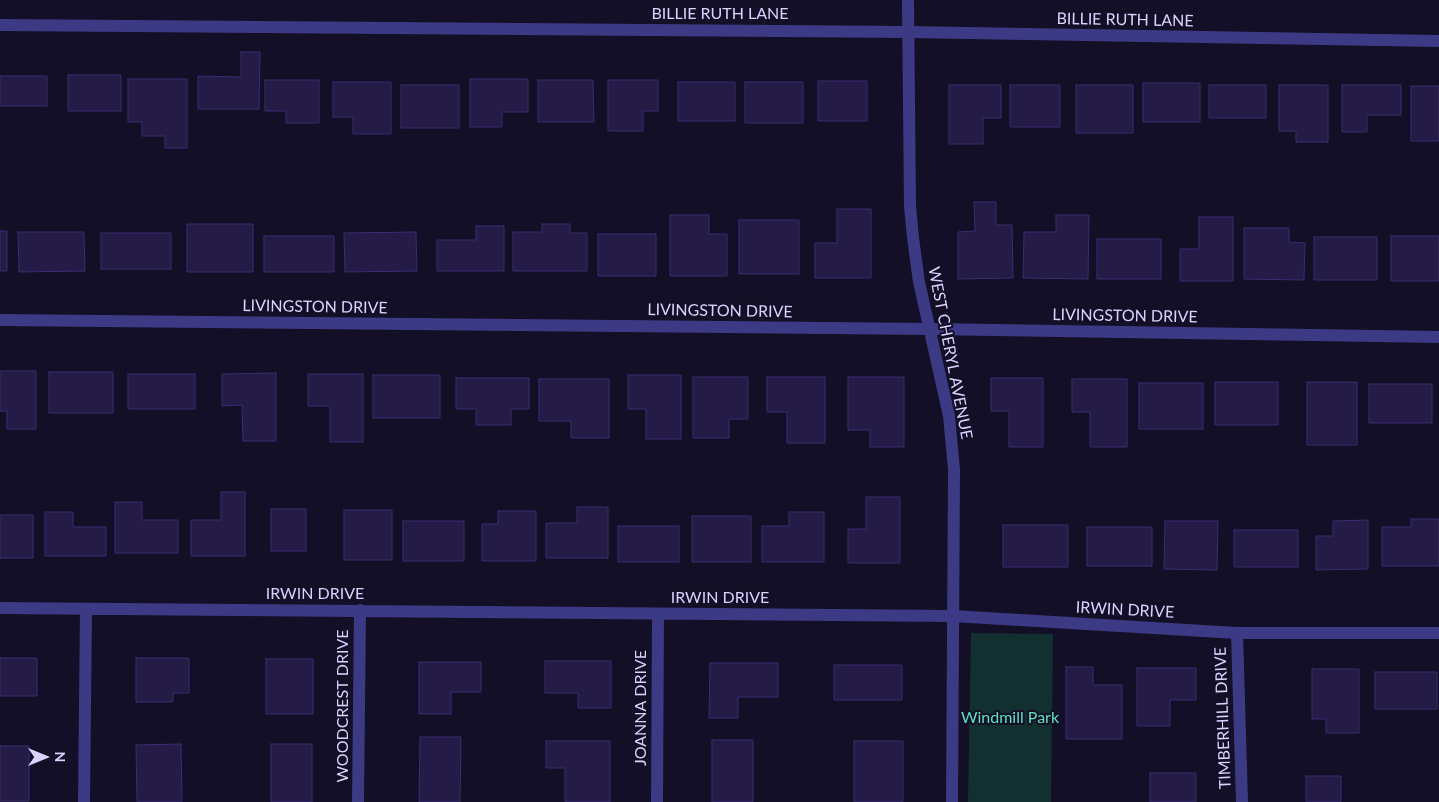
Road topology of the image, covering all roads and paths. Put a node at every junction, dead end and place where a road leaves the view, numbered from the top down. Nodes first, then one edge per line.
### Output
1 (908, 0) edge
2 (0, 25) edge
3 (908, 32) junction
4 (1439, 42) edge
5 (0, 320) edge
6 (931, 329) junction
7 (1439, 337) edge
8 (0, 608) edge
9 (86, 609) junction
10 (360, 610) junction
11 (658, 614) junction
12 (953, 616) junction
13 (1237, 633) junction
14 (1439, 633) edge
15 (84, 802) edge
16 (358, 802) edge
17 (657, 802) edge
18 (952, 802) edge
19 (1242, 802) edge

1 - 3 street, WEST CHERYL AVENUE
2 - 3 street, BILLIE RUTH LANE
3 - 4 street, BILLIE RUTH LANE
3 - 6 street, WEST CHERYL AVENUE
5 - 6 street, LIVINGSTON DRIVE
6 - 7 street, LIVINGSTON DRIVE
6 - 12 street, WEST CHERYL AVENUE
8 - 9 street, IRWIN DRIVE
9 - 10 street, IRWIN DRIVE
9 - 15 street
10 - 11 street, IRWIN DRIVE
10 - 16 street, WOODCREST DRIVE
11 - 12 street, IRWIN DRIVE
11 - 17 street, JOANNA DRIVE
12 - 13 street, IRWIN DRIVE
12 - 18 street, WEST CHERYL AVENUE
13 - 14 street, IRWIN DRIVE
13 - 19 street, TIMBERHILL DRIVE

